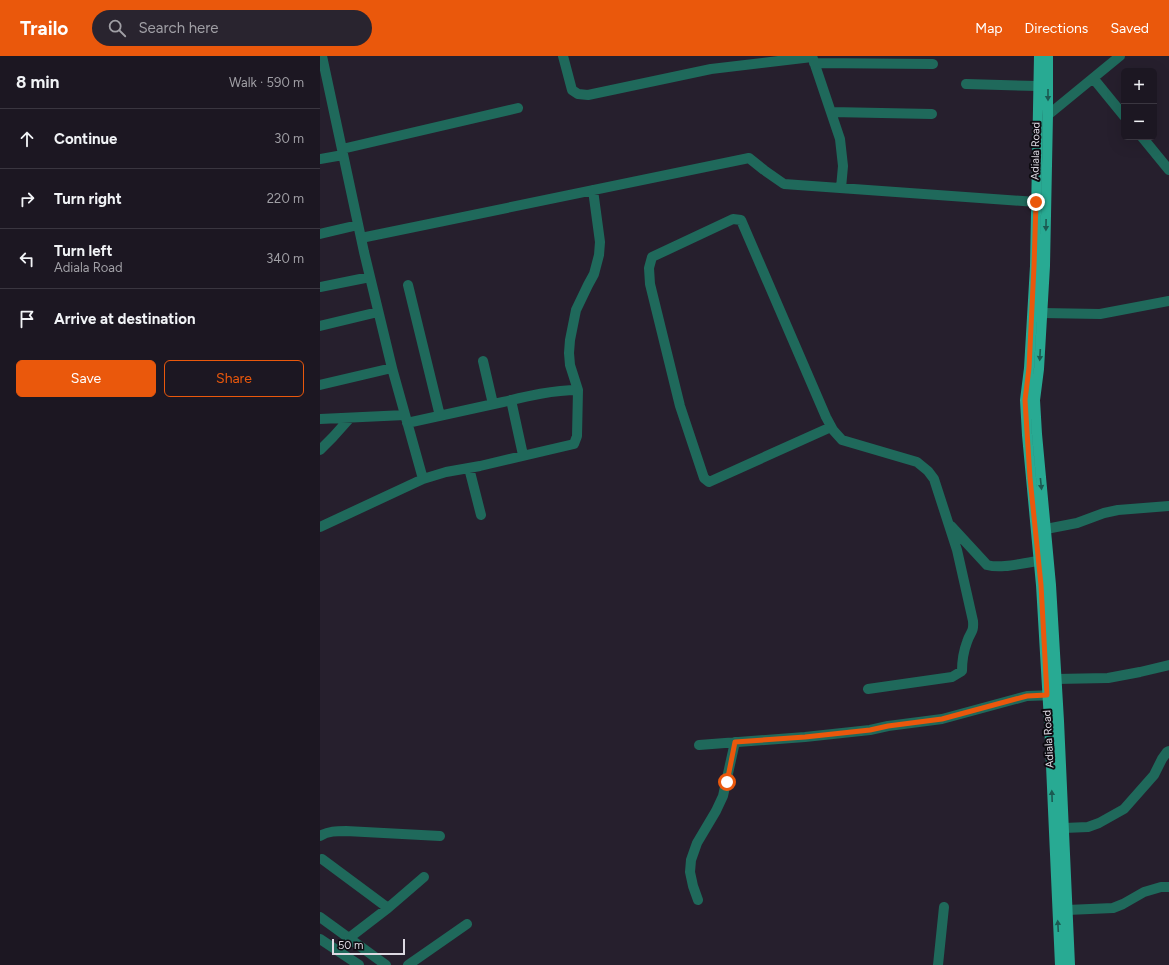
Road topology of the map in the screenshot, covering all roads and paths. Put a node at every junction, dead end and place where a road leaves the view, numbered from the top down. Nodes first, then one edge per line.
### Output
1 (563, 56) edge
2 (1039, 56) edge
3 (1048, 56) edge
4 (1120, 56) edge
5 (323, 57) edge
6 (813, 59) edge
7 (933, 64) dead end
8 (1093, 78) junction
9 (966, 84) dead end
10 (1038, 86) junction
11 (518, 108) dead end
12 (831, 112) junction
13 (1121, 112) edge
14 (932, 114) dead end
15 (1048, 115) junction
16 (1144, 140) edge
17 (343, 152) junction
18 (320, 159) edge
19 (1169, 170) edge
20 (841, 188) junction
21 (593, 190) junction
22 (1036, 202) junction
23 (358, 225) junction
24 (320, 234) edge
25 (361, 238) junction
26 (370, 277) junction
27 (408, 285) dead end
28 (320, 287) edge
29 (1169, 301) edge
30 (378, 312) junction
31 (1042, 312) junction
32 (320, 326) edge
33 (483, 361) dead end
34 (392, 368) junction
35 (320, 385) edge
36 (578, 390) junction
37 (511, 400) junction
38 (493, 404) junction
39 (440, 416) junction
40 (350, 418) junction
41 (320, 419) edge
42 (406, 419) junction
43 (831, 427) junction
44 (320, 450) edge
45 (523, 455) junction
46 (469, 468) junction
47 (422, 479) junction
48 (1169, 506) edge
49 (481, 515) dead end
50 (948, 523) junction
51 (321, 524) edge
52 (1046, 529) junction
53 (1039, 561) junction
54 (1169, 665) edge
55 (1056, 679) junction
56 (868, 689) dead end
57 (1052, 695) junction
58 (735, 742) junction
59 (699, 744) dead end
60 (1169, 751) edge
61 (1064, 828) junction
62 (320, 836) edge
63 (440, 836) dead end
64 (322, 859) dead end
65 (424, 877) dead end
66 (1169, 887) edge
67 (698, 900) dead end
68 (944, 907) dead end
69 (388, 908) junction
70 (1067, 910) junction
71 (320, 917) edge
72 (467, 924) dead end
73 (320, 938) edge
74 (349, 938) junction
75 (359, 965) edge
76 (386, 965) edge
77 (408, 965) edge
78 (938, 965) edge
79 (1060, 965) edge
80 (1070, 965) edge

1 - 6 street
2 - 10 main road, Adiala Road
3 -> 15 main road, Adiala Road
4 - 8 street
5 - 17 street
6 - 7 street
6 - 12 street
8 - 13 street
8 - 15 street
9 - 10 street
10 - 22 main road, Adiala Road
11 - 17 street
12 - 14 street
12 - 20 street
15 -> 31 main road, Adiala Road
16 - 19 street
17 - 18 street
17 - 23 street
20 - 21 street
20 - 22 street
21 - 25 street
21 - 36 street
22 - 53 main road, Adiala Road
23 - 24 street
23 - 25 street
25 - 26 street
26 - 28 street
26 - 30 street
27 - 39 street
29 - 31 street
30 - 32 street
30 - 34 street
31 -> 52 main road, Adiala Road
33 - 38 street
34 - 35 street
34 - 42 street
36 - 37 street
36 - 45 street
37 - 38 street
37 - 45 street
38 - 39 street
39 - 42 street
40 - 41 street
40 - 42 street
40 - 44 street
42 - 47 street
43 - 43 street
43 - 50 street
45 - 46 street
46 - 47 street
46 - 49 street
47 - 51 street
48 - 52 street
50 - 53 street
50 - 56 street
52 - 55 main road, Adiala Road
53 - 57 main road, Adiala Road
54 - 55 street
55 - 57 main road, Adiala Road
57 - 58 street
57 - 61 main road, Adiala Road
79 -> 57 main road, Adiala Road
58 - 59 street
58 - 67 street
60 - 61 street
61 - 70 main road, Adiala Road
62 - 63 street
64 - 69 street
65 - 69 street
66 - 70 street
68 - 78 street
69 - 74 street
70 - 80 main road, Adiala Road
71 - 74 street
72 - 77 street
73 - 75 street
74 - 76 street

